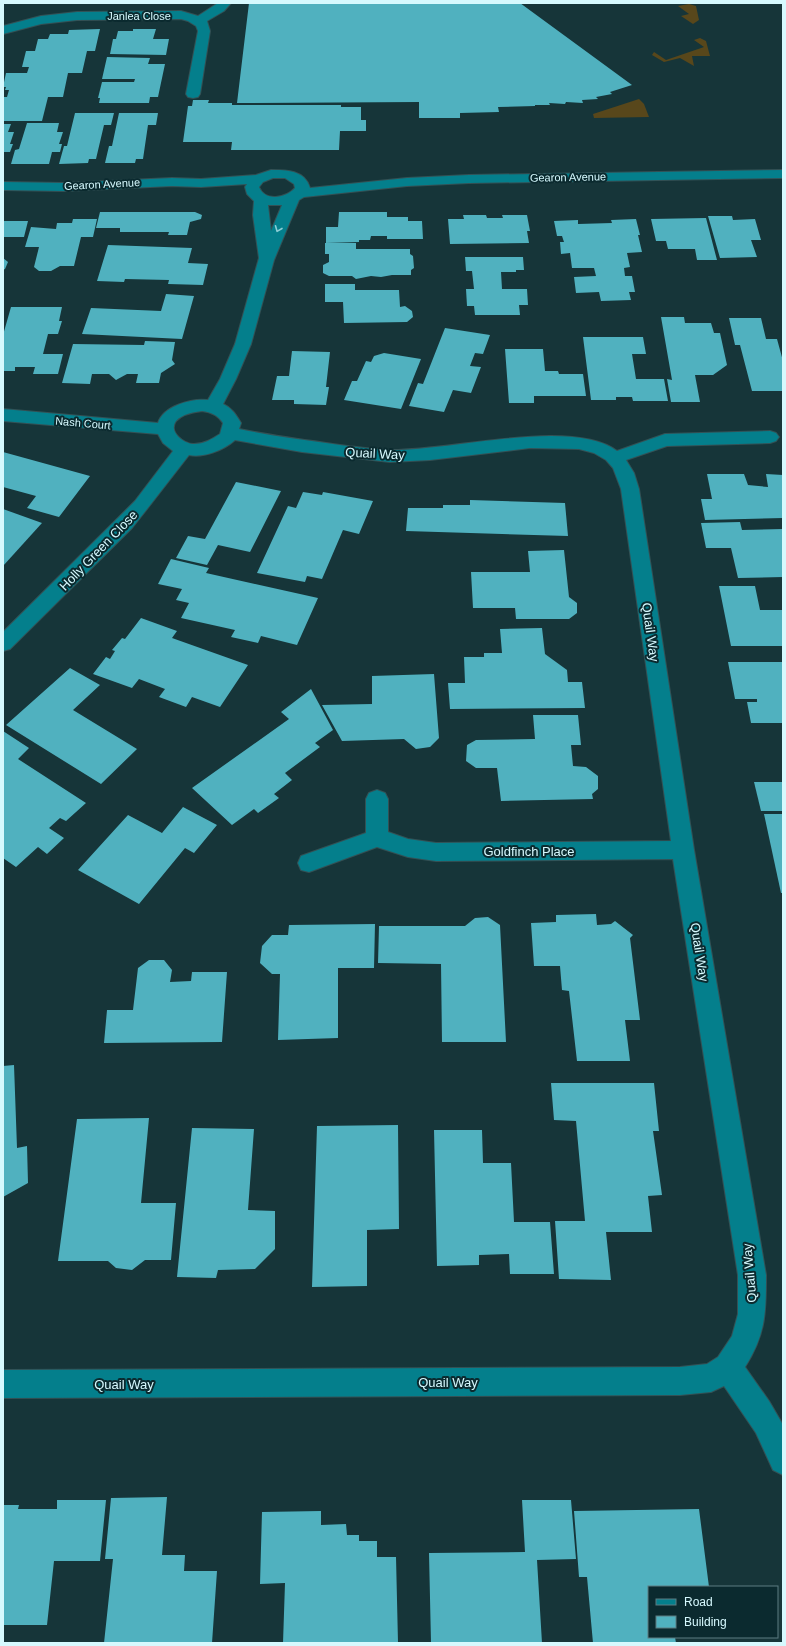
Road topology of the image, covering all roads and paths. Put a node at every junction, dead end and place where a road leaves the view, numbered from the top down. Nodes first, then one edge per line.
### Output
1 (225, 3) edge
2 (198, 21) junction
3 (6, 32) edge
4 (193, 94) dead end
5 (783, 174) edge
6 (258, 179) junction
7 (202, 183) junction
8 (3, 186) edge
9 (297, 190) junction
10 (258, 197) junction
11 (266, 260) junction
12 (213, 406) junction
13 (3, 415) edge
14 (164, 429) junction
15 (230, 433) junction
16 (770, 437) dead end
17 (184, 449) junction
18 (614, 458) junction
19 (3, 644) edge
20 (377, 799) dead end
21 (377, 838) junction
22 (683, 850) junction
23 (309, 863) dead end
24 (728, 1367) junction
25 (3, 1384) edge
26 (783, 1460) edge

1 - 2 street
2 - 3 street, Janlea Close
2 - 4 street
5 - 9 street, Gearon Avenue
6 - 7 street, Gearon Avenue
6 - 9 street, Gearon Avenue
6 - 10 street
7 - 8 street, Gearon Avenue
7 - 10 street, Gearon Avenue
9 - 10 street, Gearon Avenue
9 -> 11 street
10 - 11 street
11 - 12 street
12 - 14 street
12 - 15 street
13 - 14 street, Nash Court
14 - 17 street
15 - 17 street
15 - 18 street, Quail Way
16 - 18 street
17 - 19 street, Holly Green Close
18 - 22 street, Quail Way
20 - 21 street
21 - 22 street, Goldfinch Place
21 - 23 street
22 - 24 street, Quail Way
24 - 25 street, Quail Way
24 - 26 street

